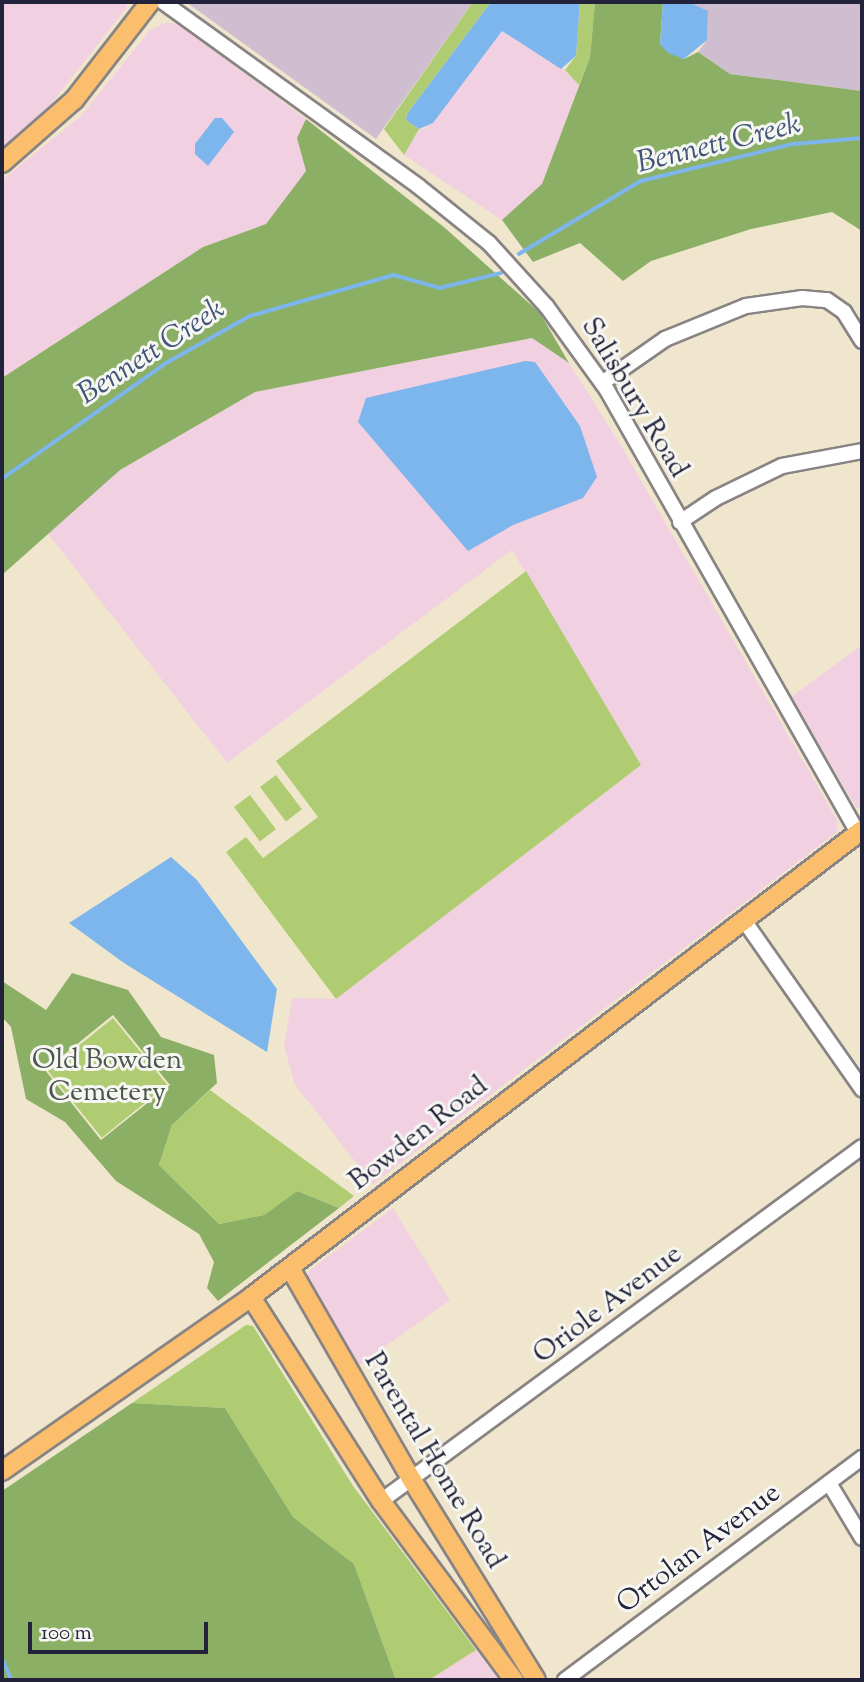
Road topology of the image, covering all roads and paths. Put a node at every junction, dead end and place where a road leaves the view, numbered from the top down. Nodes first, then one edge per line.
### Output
1 (150, 2) edge
2 (163, 2) edge
3 (2, 163) edge
4 (862, 341) edge
5 (602, 383) junction
6 (862, 451) edge
7 (680, 522) junction
8 (860, 831) edge
9 (743, 919) junction
10 (862, 1089) edge
11 (862, 1147) edge
12 (290, 1268) junction
13 (251, 1297) junction
14 (862, 1458) edge
15 (2, 1471) edge
16 (412, 1480) junction
17 (829, 1483) junction
18 (381, 1501) junction
19 (862, 1538) edge
20 (517, 1651) junction
21 (500, 1662) junction
22 (514, 1680) edge
23 (536, 1680) edge
24 (565, 1680) edge

1 - 3 main road
2 - 5 street, Salisbury Road
4 - 5 street
5 - 7 street, Salisbury Road
6 - 7 street
7 - 8 street, Salisbury Road
8 - 9 main road, Bowden Road
9 - 10 street
9 - 12 main road, Bowden Road
11 - 16 street, Oriole Avenue
12 - 13 main road, Bowden Road
12 - 16 main road, Parental Home Road
13 - 15 main road, Bowden Road
13 - 18 main road, Parental Home Road
14 - 17 street, Ortolan Avenue
16 - 18 street, Oriole Avenue
16 - 20 main road, Parental Home Road
17 - 19 street
17 - 24 street, Ortolan Avenue
18 - 21 main road, Parental Home Road
20 - 21 street
20 - 23 main road, Parental Home Road
21 - 22 main road, Parental Home Road

